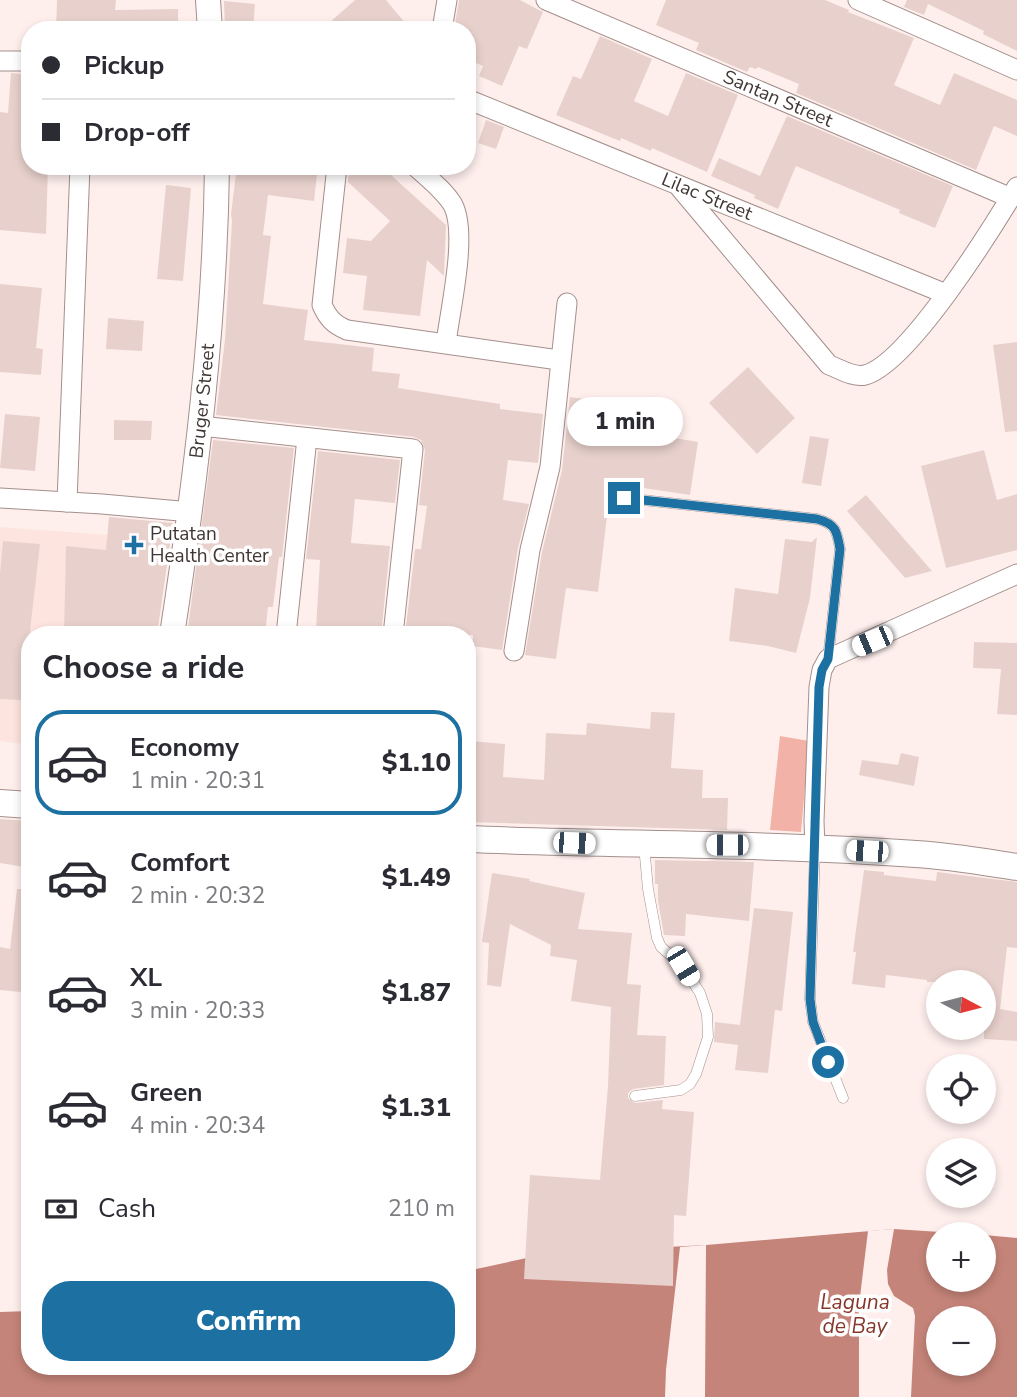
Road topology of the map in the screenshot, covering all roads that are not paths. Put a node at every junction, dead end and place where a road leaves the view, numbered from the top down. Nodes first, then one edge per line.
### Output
1 (208, 0) edge
2 (447, 0) edge
3 (545, 0) edge
4 (871, 2) edge
5 (209, 21) edge
6 (444, 21) edge
7 (0, 61) edge
8 (21, 61) edge
9 (1017, 71) edge
10 (476, 103) edge
11 (80, 175) edge
12 (217, 175) edge
13 (336, 175) edge
14 (425, 175) edge
15 (678, 186) junction
16 (1014, 192) edge
17 (946, 294) junction
18 (567, 303) dead end
19 (446, 343) junction
20 (559, 360) junction
21 (201, 426) junction
22 (307, 438) junction
23 (0, 498) edge
24 (624, 498) dead end
25 (67, 502) junction
26 (191, 512) junction
27 (1017, 575) edge
28 (173, 626) edge
29 (287, 626) edge
30 (394, 626) edge
31 (514, 651) dead end
32 (828, 659) junction
33 (0, 803) edge
34 (21, 804) edge
35 (476, 839) edge
36 (644, 845) junction
37 (815, 848) junction
38 (1017, 867) edge
39 (635, 1096) dead end
40 (843, 1098) dead end

1 - 5 street
2 - 6 street
3 - 16 street, Santan Street
4 - 9 street
7 - 8 street
10 - 15 street, Lilac Street
11 - 25 street
12 - 21 street, Bruger Street
13 - 19 street
14 - 19 street
15 - 17 street, Lilac Street
15 - 17 street
16 - 17 street
18 - 20 street
19 - 20 street
20 - 31 street
21 - 22 street
21 - 26 street, Bruger Street
22 - 29 street
22 - 30 street
23 - 25 street
24 - 32 lane
25 - 26 street
26 - 28 street, Bruger Street
27 - 32 street
32 - 37 street
33 - 34 main road
35 - 36 main road
36 - 37 main road
36 - 39 lane
37 - 38 main road
37 - 40 lane

